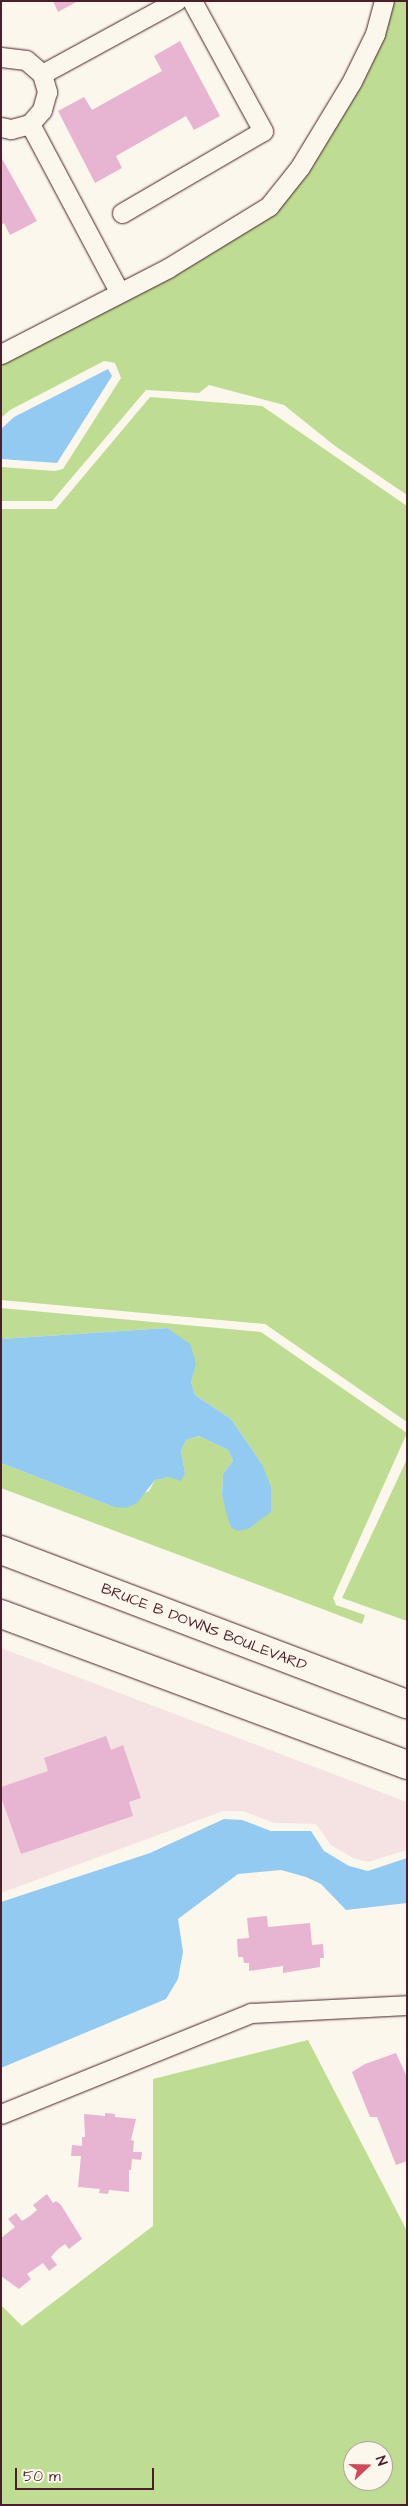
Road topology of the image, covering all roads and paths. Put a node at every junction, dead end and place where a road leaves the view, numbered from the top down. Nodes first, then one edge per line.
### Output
1 (176, 1) edge
2 (192, 1) edge
3 (384, 1) edge
4 (1, 57) edge
5 (42, 74) junction
6 (30, 124) junction
7 (1, 127) edge
8 (122, 213) dead end
9 (120, 293) junction
10 (1, 354) edge
11 (1, 1550) edge
12 (1, 1614) edge
13 (407, 1704) edge
14 (407, 1765) edge
15 (407, 2005) edge
16 (1, 2114) edge

1 - 5 street
2 - 8 street
3 - 9 street
4 - 5 street
5 - 6 street
6 - 7 street
6 - 9 street
9 - 10 street
11 - 13 main road, BRUCE B DOWNS BOULEVARD
12 - 14 main road
15 - 16 street

